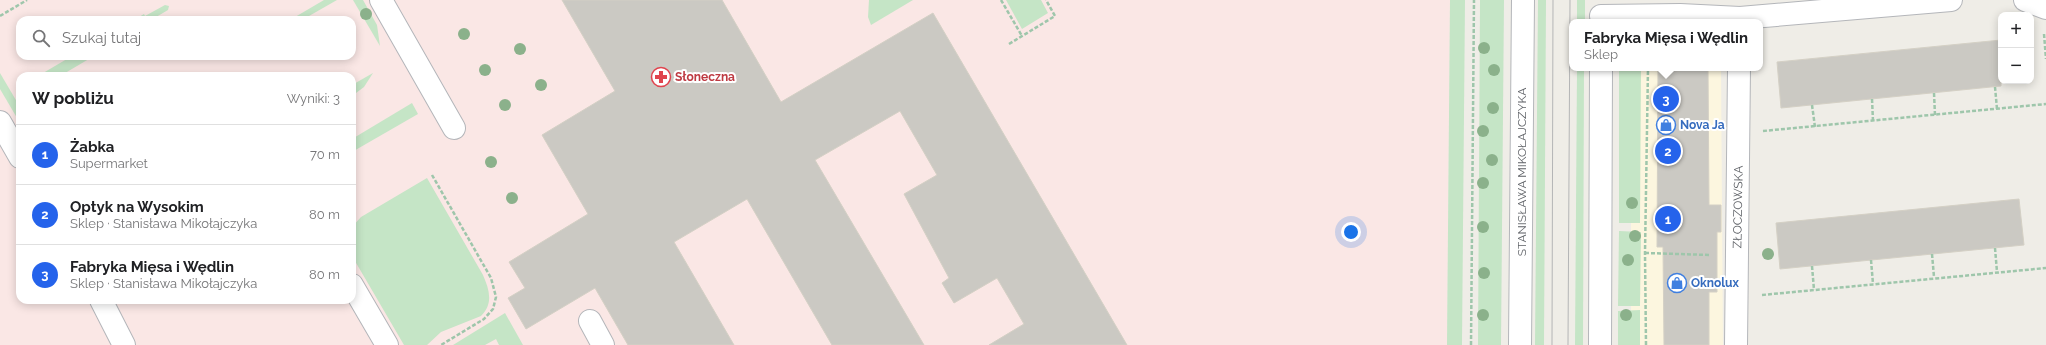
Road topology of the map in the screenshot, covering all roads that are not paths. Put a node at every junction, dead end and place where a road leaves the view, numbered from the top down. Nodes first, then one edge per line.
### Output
1 (381, 0) edge
2 (1523, 0) edge
3 (1951, 0) edge
4 (1601, 13) edge
5 (1725, 19) edge
6 (1751, 19) edge
7 (1601, 71) edge
8 (1739, 71) edge
9 (0, 122) edge
10 (454, 128) dead end
11 (16, 150) edge
12 (356, 291) edge
13 (102, 304) edge
14 (590, 322) dead end
15 (124, 345) edge
16 (387, 345) edge
17 (603, 345) edge
18 (1520, 345) edge
19 (1600, 345) edge
20 (1736, 345) edge

1 - 10 street
2 - 18 street, STANISŁAWA MIKOŁAJCZYKA
3 - 6 street
4 - 5 street
7 - 19 street
8 - 20 street, ZŁOCZOWSKA
9 - 11 street
12 - 16 street
13 - 15 street
14 - 17 street

